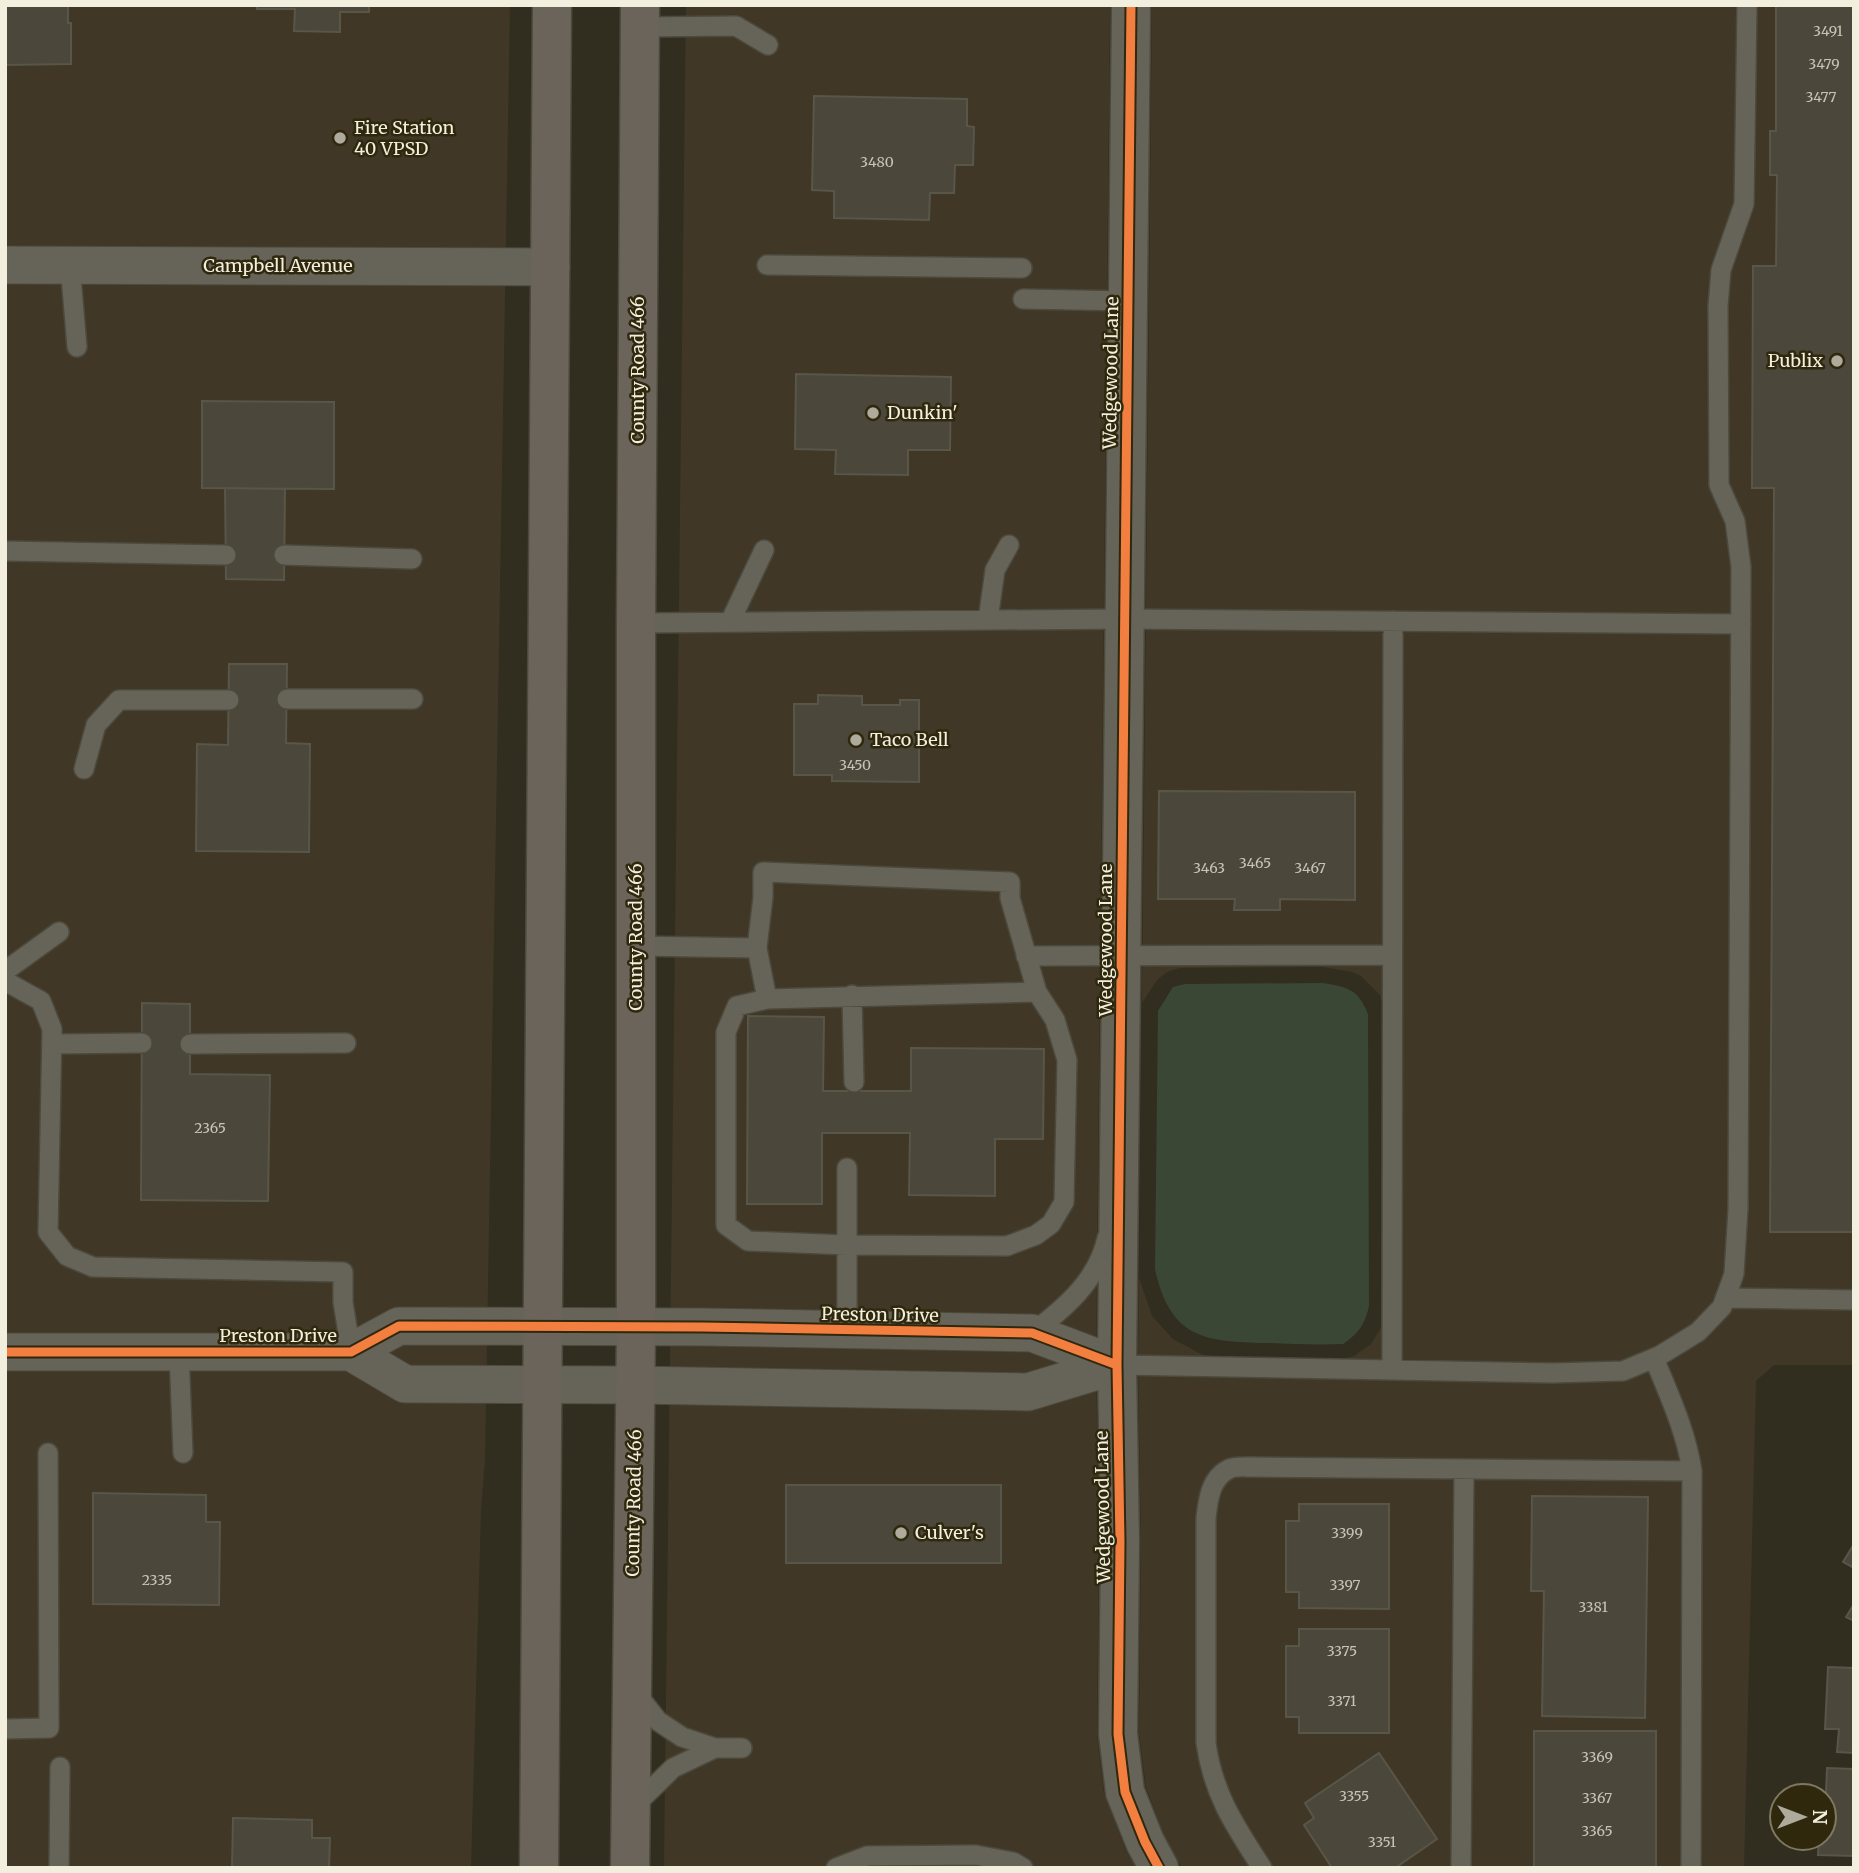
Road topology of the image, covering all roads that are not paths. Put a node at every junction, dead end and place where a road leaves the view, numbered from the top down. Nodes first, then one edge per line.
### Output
1 (552, 5) edge
2 (1130, 5) edge
3 (1747, 5) edge
4 (640, 16) edge
5 (768, 45) dead end
6 (5, 265) edge
7 (70, 265) junction
8 (767, 265) dead end
9 (551, 267) junction
10 (1022, 268) dead end
11 (1023, 299) dead end
12 (1128, 300) junction
13 (77, 347) dead end
14 (1009, 545) dead end
15 (764, 550) dead end
16 (5, 551) edge
17 (226, 555) dead end
18 (284, 555) dead end
19 (412, 559) dead end
20 (1124, 619) junction
21 (988, 620) junction
22 (1393, 621) junction
23 (730, 622) junction
24 (636, 623) junction
25 (1741, 624) junction
26 (287, 699) dead end
27 (413, 699) dead end
28 (229, 700) dead end
29 (84, 769) dead end
30 (59, 932) dead end
31 (636, 946) junction
32 (757, 948) junction
33 (1392, 955) junction
34 (1026, 956) junction
35 (1122, 956) junction
36 (5, 971) edge
37 (5, 981) edge
38 (1037, 992) junction
39 (852, 995) junction
40 (767, 999) junction
41 (142, 1043) dead end
42 (346, 1043) dead end
43 (52, 1044) junction
44 (190, 1044) dead end
45 (854, 1083) dead end
46 (847, 1168) dead end
47 (1119, 1182) junction
48 (847, 1245) junction
49 (1725, 1298) junction
50 (1854, 1300) edge
51 (544, 1326) junction
52 (636, 1327) junction
53 (847, 1331) junction
54 (1032, 1333) junction
55 (5, 1352) edge
56 (179, 1352) junction
57 (351, 1352) junction
58 (1654, 1358) junction
59 (1117, 1365) junction
60 (1392, 1370) junction
61 (544, 1384) junction
62 (635, 1385) junction
63 (48, 1453) dead end
64 (183, 1453) dead end
65 (1464, 1469) junction
66 (1692, 1471) junction
67 (631, 1686) junction
68 (5, 1730) edge
69 (715, 1748) junction
70 (742, 1748) dead end
71 (60, 1767) dead end
72 (631, 1809) junction
73 (1156, 1867) edge
74 (59, 1868) edge
75 (540, 1868) edge
76 (630, 1868) edge
77 (836, 1868) edge
78 (1023, 1868) edge
79 (1262, 1868) edge
80 (1461, 1868) edge
81 (1691, 1868) edge

1 - 9 main road
2 - 12 street, Wedgewood Lane
3 - 25 lane
4 - 5 lane
4 - 24 main road, County Road 466
6 - 7 street, Campbell Avenue
7 - 9 street, Campbell Avenue
7 - 13 lane
8 - 10 lane
9 - 51 main road
11 - 12 lane
12 - 20 street, Wedgewood Lane
14 - 21 lane
15 - 23 lane
16 - 17 lane
18 - 19 lane
20 - 21 lane
20 - 22 lane
20 - 35 street, Wedgewood Lane
21 - 23 lane
22 - 25 lane
22 - 33 lane
23 - 24 lane
24 - 31 main road, County Road 466
25 - 49 lane
26 - 27 lane
28 - 29 lane
30 - 36 lane
31 - 32 lane
31 - 52 main road, County Road 466
32 - 34 lane
32 - 40 lane
33 - 35 lane
33 - 60 lane
34 - 35 lane
34 - 38 lane
35 - 47 street, Wedgewood Lane
37 - 43 lane
38 - 39 lane
38 - 48 lane
39 - 40 lane
39 - 45 lane
40 - 48 lane
41 - 43 lane
42 - 44 lane
43 - 57 lane
46 - 48 lane
47 - 54 lane
47 - 59 street, Wedgewood Lane
48 - 53 lane
49 - 50 lane
49 - 58 lane
51 - 52 street, Preston Drive
51 - 57 street, Preston Drive
51 - 61 main road
52 - 53 street, Preston Drive
52 - 62 main road, County Road 466
53 - 54 street, Preston Drive
54 - 59 street, Preston Drive
55 - 56 street, Preston Drive
56 - 57 street, Preston Drive
56 - 64 lane
57 - 61 street, Preston Drive
58 - 60 lane
58 - 66 lane
59 - 60 lane
59 - 62 street
59 - 73 street, Wedgewood Lane
61 - 62 street, Preston Drive
61 - 75 main road
62 - 67 main road, County Road 466
63 - 68 lane
65 - 66 lane
65 - 79 lane
65 - 80 lane
66 - 81 lane
67 - 69 lane
67 - 72 main road, County Road 466
69 - 70 lane
69 - 72 lane
71 - 74 lane
72 - 76 main road, County Road 466
77 - 78 lane

